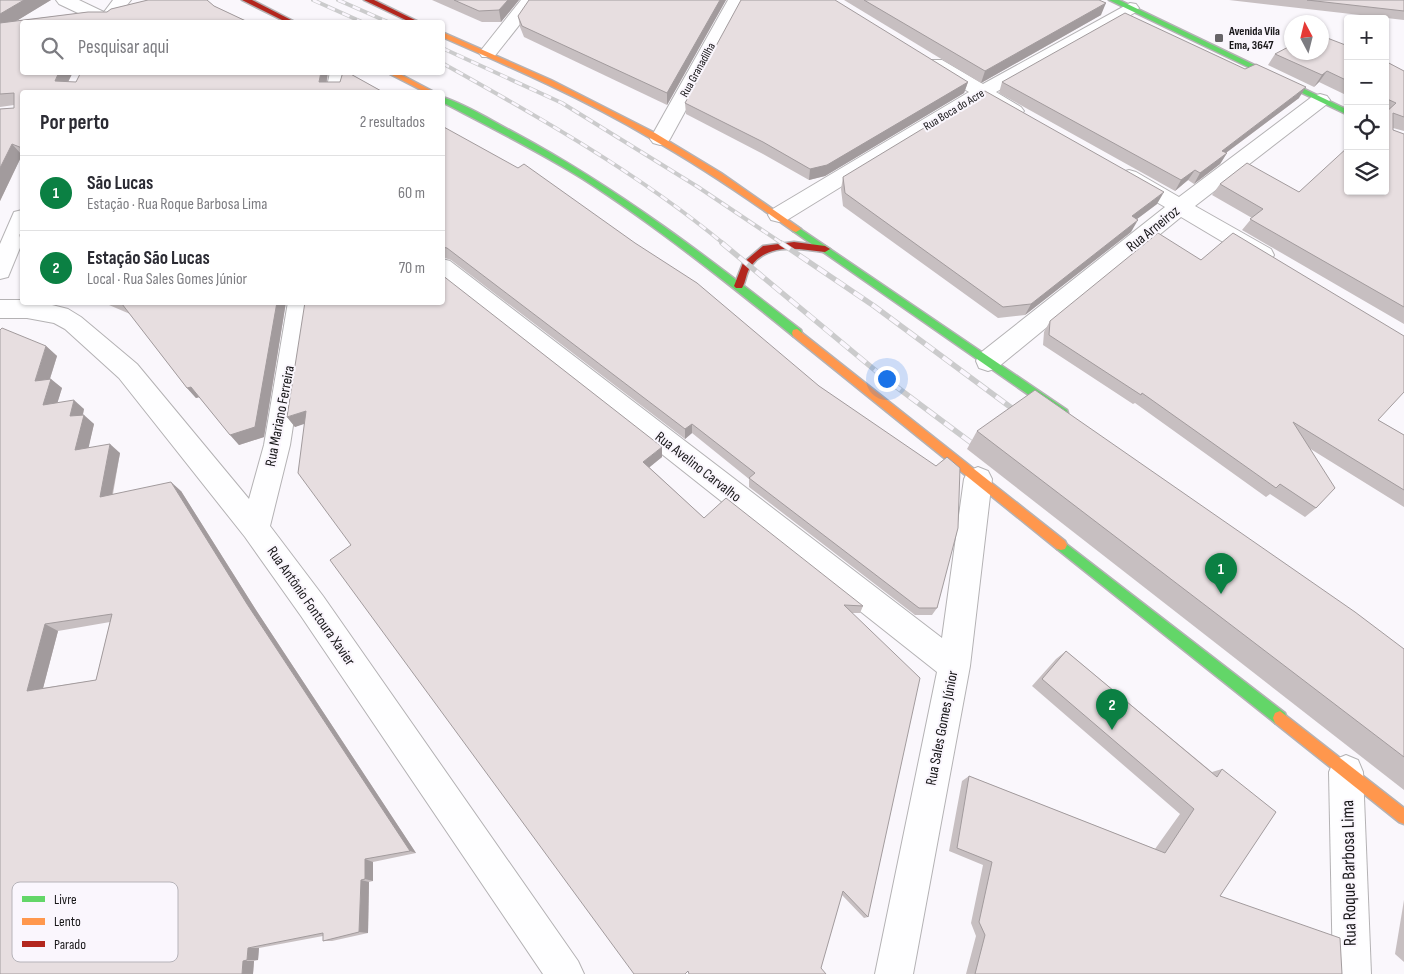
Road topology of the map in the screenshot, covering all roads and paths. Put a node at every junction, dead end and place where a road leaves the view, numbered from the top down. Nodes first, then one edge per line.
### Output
1 (65, 0) edge
2 (122, 0) edge
3 (246, 0) edge
4 (368, 0) edge
5 (530, 0) edge
6 (737, 0) edge
7 (1122, 3) edge
8 (104, 20) edge
9 (107, 20) edge
10 (287, 20) edge
11 (411, 20) edge
12 (445, 35) edge
13 (915, 52) edge
14 (488, 53) junction
15 (338, 75) edge
16 (396, 75) edge
17 (335, 90) edge
18 (426, 90) edge
19 (982, 93) junction
20 (445, 100) edge
21 (1320, 100) junction
22 (1344, 112) edge
23 (1034, 122) edge
24 (660, 139) junction
25 (1112, 167) edge
26 (1181, 206) junction
27 (779, 215) junction
28 (20, 222) edge
29 (829, 250) junction
30 (1284, 267) edge
31 (445, 269) edge
32 (0, 271) edge
33 (739, 286) junction
34 (300, 305) edge
35 (0, 309) edge
36 (988, 361) junction
37 (1069, 417) edge
38 (978, 479) junction
39 (255, 528) junction
40 (954, 666) junction
41 (1346, 772) junction
42 (1404, 818) edge
43 (564, 974) edge
44 (894, 974) edge
45 (1352, 974) edge

1 - 8 street
2 - 9 street
3 - 10 main road
4 - 11 main road
5 - 14 street
6 - 24 street, Rua Granadilha
7 - 19 street, Rua Boca do Acre
7 - 21 main road
12 - 14 main road
13 - 19 street
14 - 24 main road
15 - 17 street
16 - 18 main road
19 - 23 street
19 - 27 street, Rua Boca do Acre
20 - 33 main road
21 - 22 main road
21 - 26 street, Rua Arneiroz
24 - 27 main road
25 - 26 street
26 - 30 street
26 - 36 street, Rua Arneiroz
27 - 29 main road
28 - 32 street
29 - 33 main road
29 - 36 main road
31 - 40 street, Rua Avelino Carvalho
33 - 38 main road
34 - 39 street, Rua Mariano Ferreira
35 - 39 street, Rua Antônio Fontoura Xavier
36 - 37 main road
38 - 40 street, Rua Sales Gomes Júnior
38 - 41 main road
39 - 43 street, Rua Antônio Fontoura Xavier
40 - 44 street, Rua Sales Gomes Júnior
41 - 42 main road
41 - 45 street, Rua Roque Barbosa Lima

